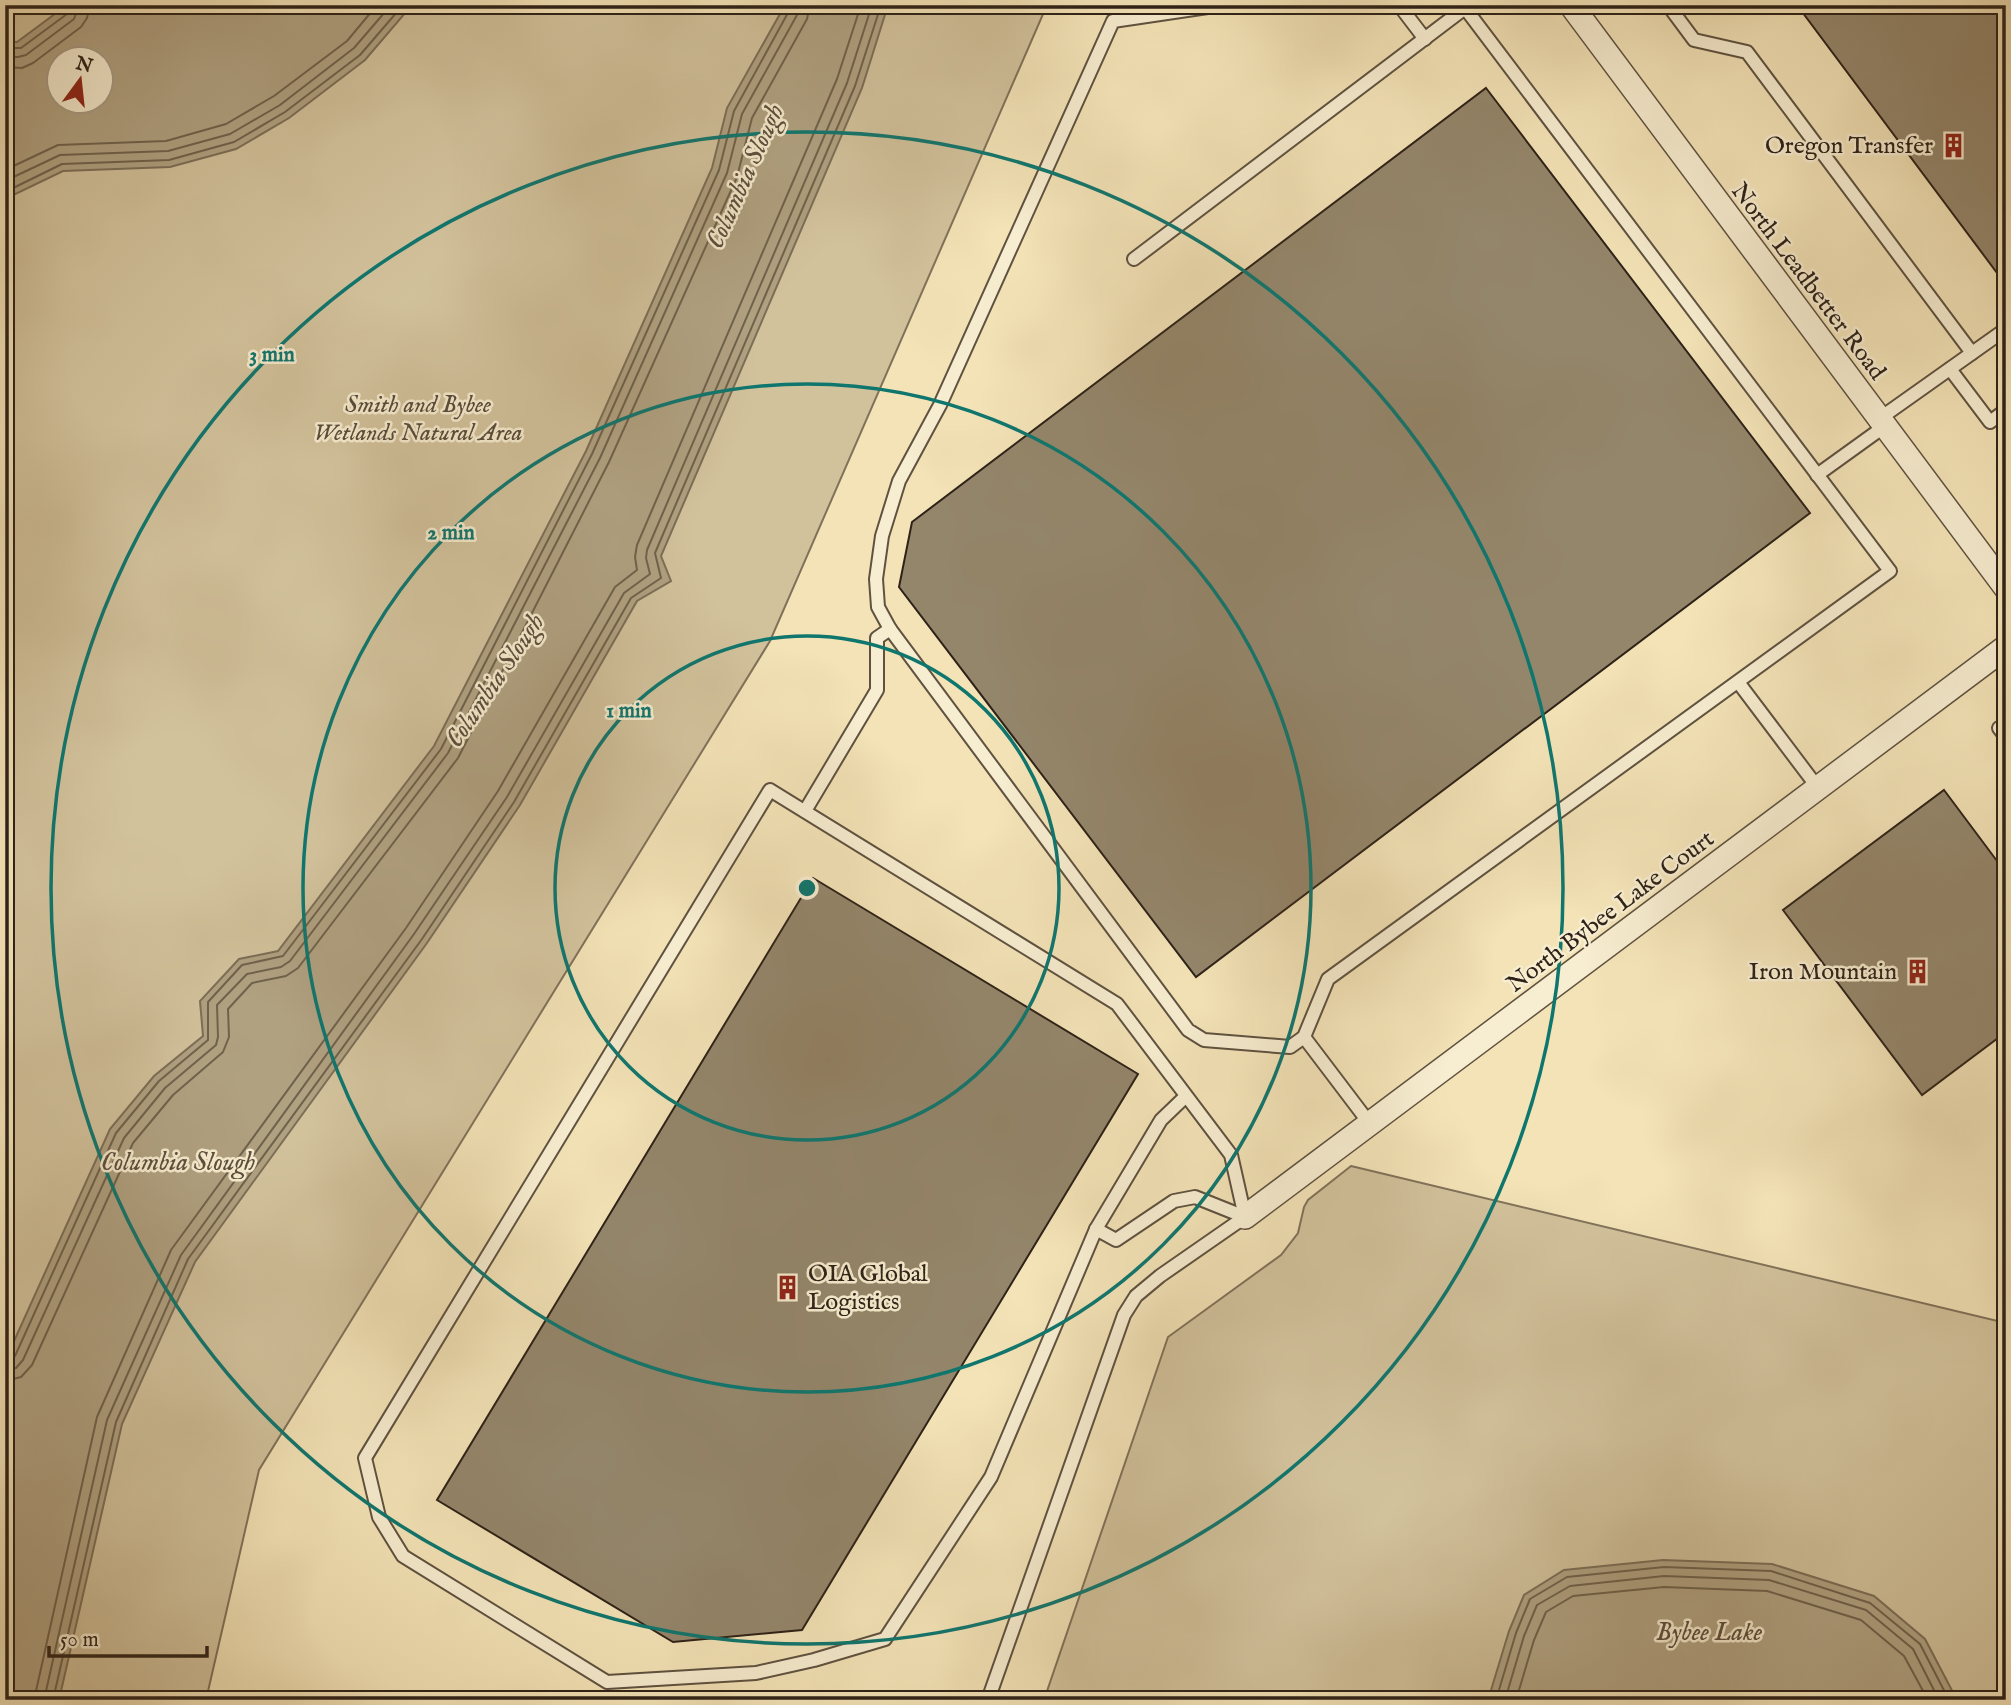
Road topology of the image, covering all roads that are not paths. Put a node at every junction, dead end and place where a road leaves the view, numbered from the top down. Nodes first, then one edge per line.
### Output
1 (1221, 5) edge
2 (1399, 5) edge
3 (1570, 5) edge
4 (1668, 5) edge
5 (1467, 7) edge
6 (1424, 39) junction
7 (1134, 259) dead end
8 (2006, 329) edge
9 (1972, 353) junction
10 (1950, 369) junction
11 (2006, 410) edge
12 (1882, 422) junction
13 (1817, 475) junction
14 (2006, 587) edge
15 (890, 629) junction
16 (2006, 647) edge
17 (1738, 682) junction
18 (1818, 788) junction
19 (805, 811) junction
20 (1304, 1037) junction
21 (1186, 1096) junction
22 (1370, 1124) junction
23 (1245, 1217) junction
24 (1096, 1229) junction
25 (928, 1700) edge
26 (952, 1700) edge
27 (988, 1700) edge

1 - 15 lane
2 - 6 lane
3 - 12 street, North Leadbetter Road
4 - 9 lane
5 - 6 lane
5 - 13 lane
6 - 7 lane
8 - 9 lane
9 - 10 lane
10 - 11 lane
10 - 12 lane
12 - 13 lane
12 - 14 street, North Leadbetter Road
13 - 17 lane
15 - 19 lane
15 - 20 lane
16 - 18 street, North Bybee Lake Court
17 - 18 lane
17 - 20 lane
18 - 22 street, North Bybee Lake Court
19 - 21 lane
19 - 24 lane
20 - 22 lane
21 - 23 lane
21 - 24 lane
22 - 23 street, North Bybee Lake Court
23 - 24 lane
23 - 27 lane
25 - 26 lane

